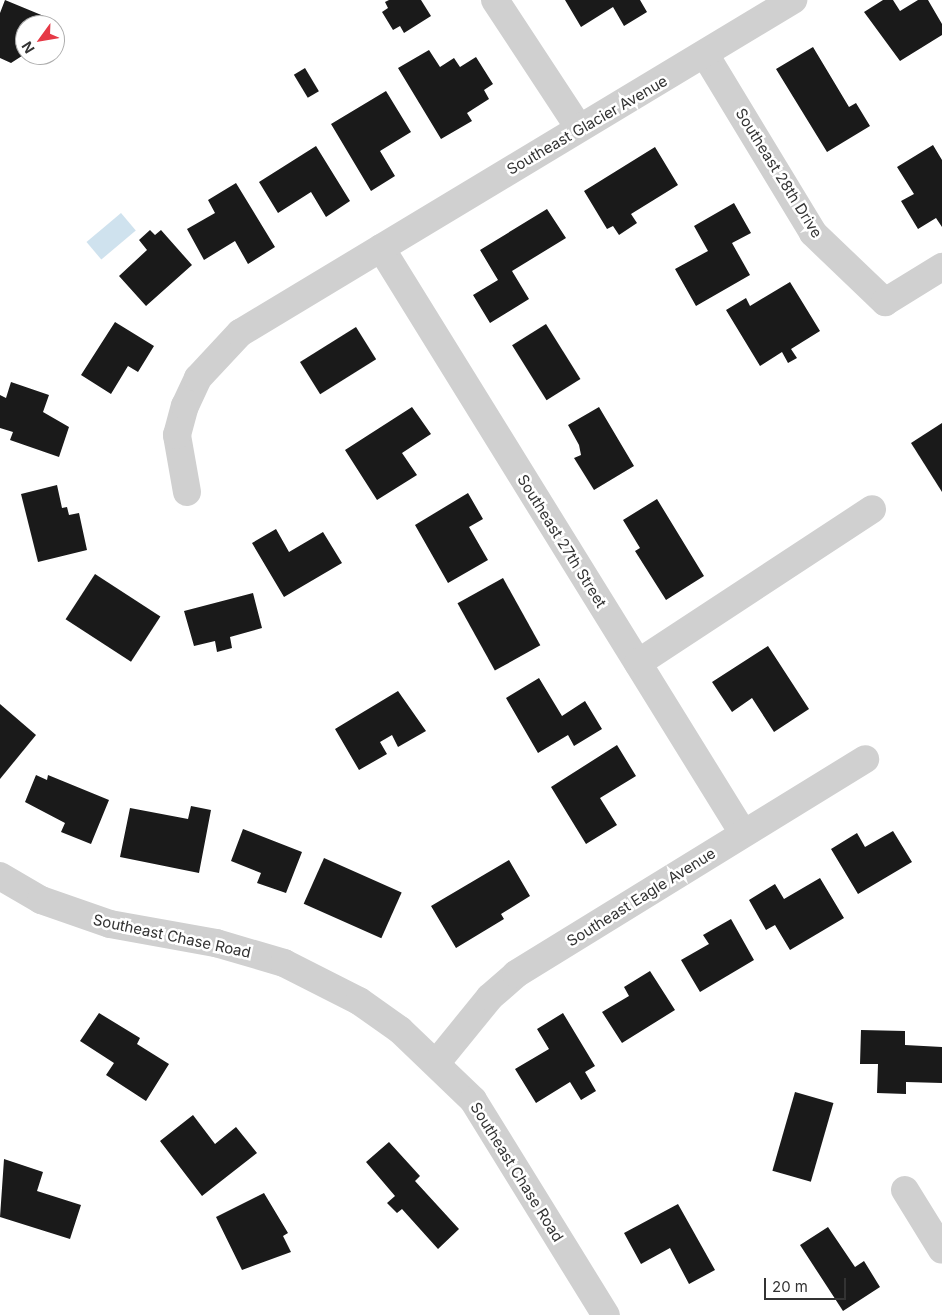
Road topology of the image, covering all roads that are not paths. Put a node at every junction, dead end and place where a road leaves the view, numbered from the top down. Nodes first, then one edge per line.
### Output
1 (495, 0) edge
2 (793, 0) edge
3 (706, 56) junction
4 (579, 128) junction
5 (381, 248) junction
6 (942, 267) edge
7 (187, 492) dead end
8 (872, 509) dead end
9 (638, 663) junction
10 (866, 759) dead end
11 (744, 833) junction
12 (0, 876) edge
13 (438, 1061) junction
14 (905, 1190) dead end
15 (942, 1250) edge
16 (606, 1315) edge

1 - 4 street
2 - 3 street, Southeast Glacier Avenue
3 - 4 street, Southeast Glacier Avenue
3 - 6 street, Southeast 28th Drive
4 - 5 street, Southeast Glacier Avenue
5 - 7 street, Southeast Glacier Avenue
5 - 9 street, Southeast 27th Street
8 - 9 street
9 - 11 street, Southeast 27th Street
10 - 11 street, Southeast Eagle Avenue
11 - 13 street, Southeast Eagle Avenue
12 - 13 street, Southeast Chase Road
13 - 16 street, Southeast Chase Road
14 - 15 street

